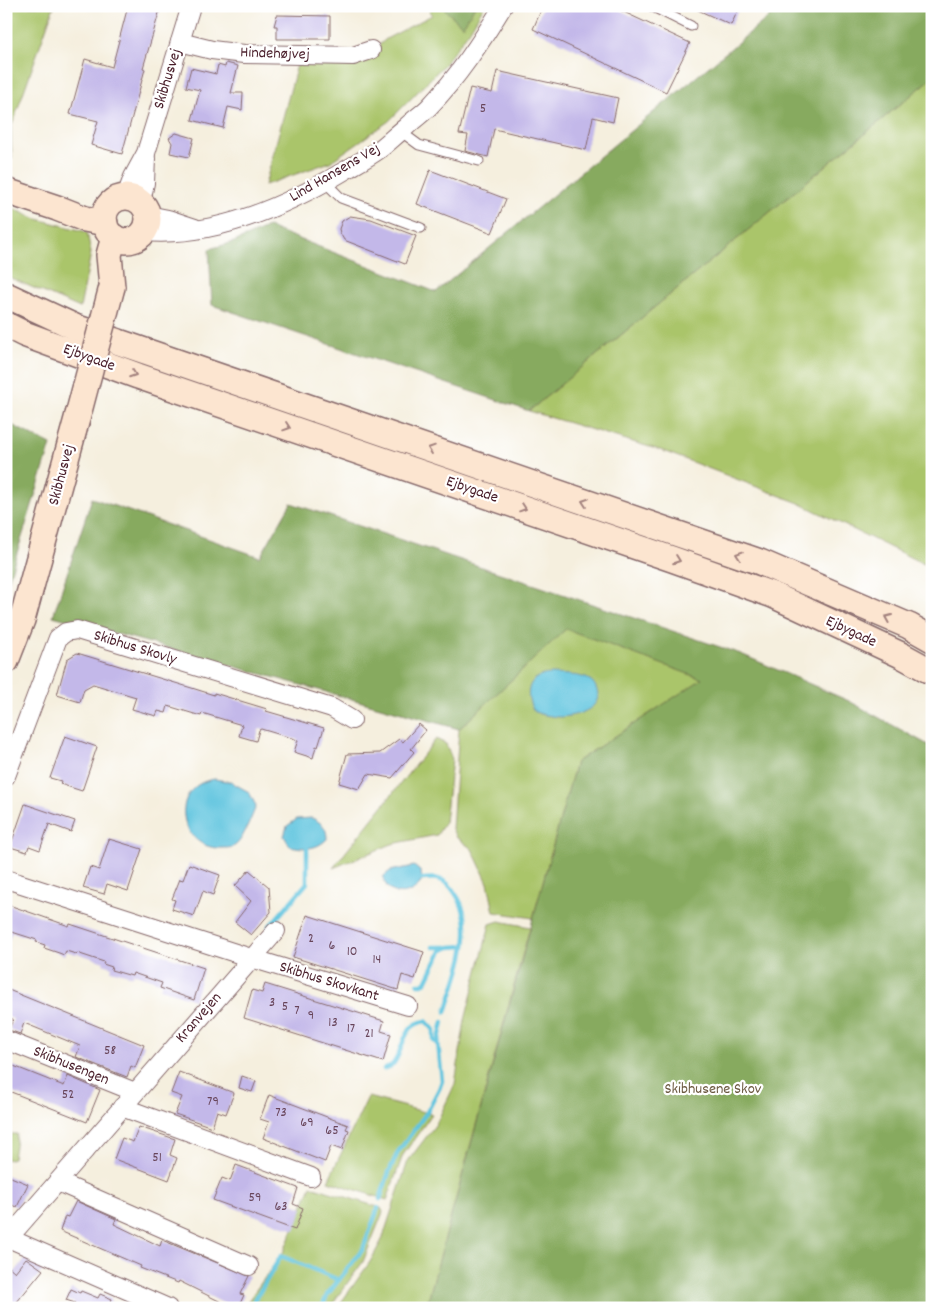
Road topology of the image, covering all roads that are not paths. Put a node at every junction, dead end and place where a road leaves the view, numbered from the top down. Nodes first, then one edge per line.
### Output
1 (191, 6) edge
2 (503, 6) edge
3 (650, 6) edge
4 (691, 26) dead end
5 (180, 42) junction
6 (371, 50) dead end
7 (400, 132) junction
8 (479, 161) dead end
9 (325, 182) junction
10 (6, 191) edge
11 (127, 219) junction
12 (421, 228) dead end
13 (6, 296) edge
14 (6, 325) edge
15 (932, 640) edge
16 (6, 661) edge
17 (932, 672) edge
18 (352, 720) dead end
19 (6, 776) edge
20 (6, 878) edge
21 (276, 931) dead end
22 (251, 958) junction
23 (408, 1006) dead end
24 (6, 1040) edge
25 (135, 1092) junction
26 (122, 1106) junction
27 (311, 1177) dead end
28 (58, 1182) junction
29 (7, 1239) edge
30 (249, 1266) dead end
31 (168, 1308) edge

1 - 5 street, Skibhusvej
2 - 7 street, Lind Hansens Vej
3 - 4 lane
5 - 6 street, Hindehøjvej
5 - 11 street, Skibhusvej
7 - 8 lane
7 - 9 street, Lind Hansens Vej
9 - 11 street, Lind Hansens Vej
9 - 12 lane
10 - 11 main road
11 - 16 main road, Skibhusvej, bridge
15 -> 13 main road, Ejbygade
14 -> 17 main road, Ejbygade
18 - 19 street, Skibhus Skovly
20 - 22 street
21 - 22 street, Kranvejen
22 - 23 street, Skibhus Skovkant
22 - 25 street, Kranvejen
24 - 25 street, Skibhusengen
25 - 26 street, Kranvejen
26 - 27 street
26 - 28 street, Kranvejen
28 - 29 street, Kranvejen
28 - 30 street
29 - 31 street, Kranvejen

